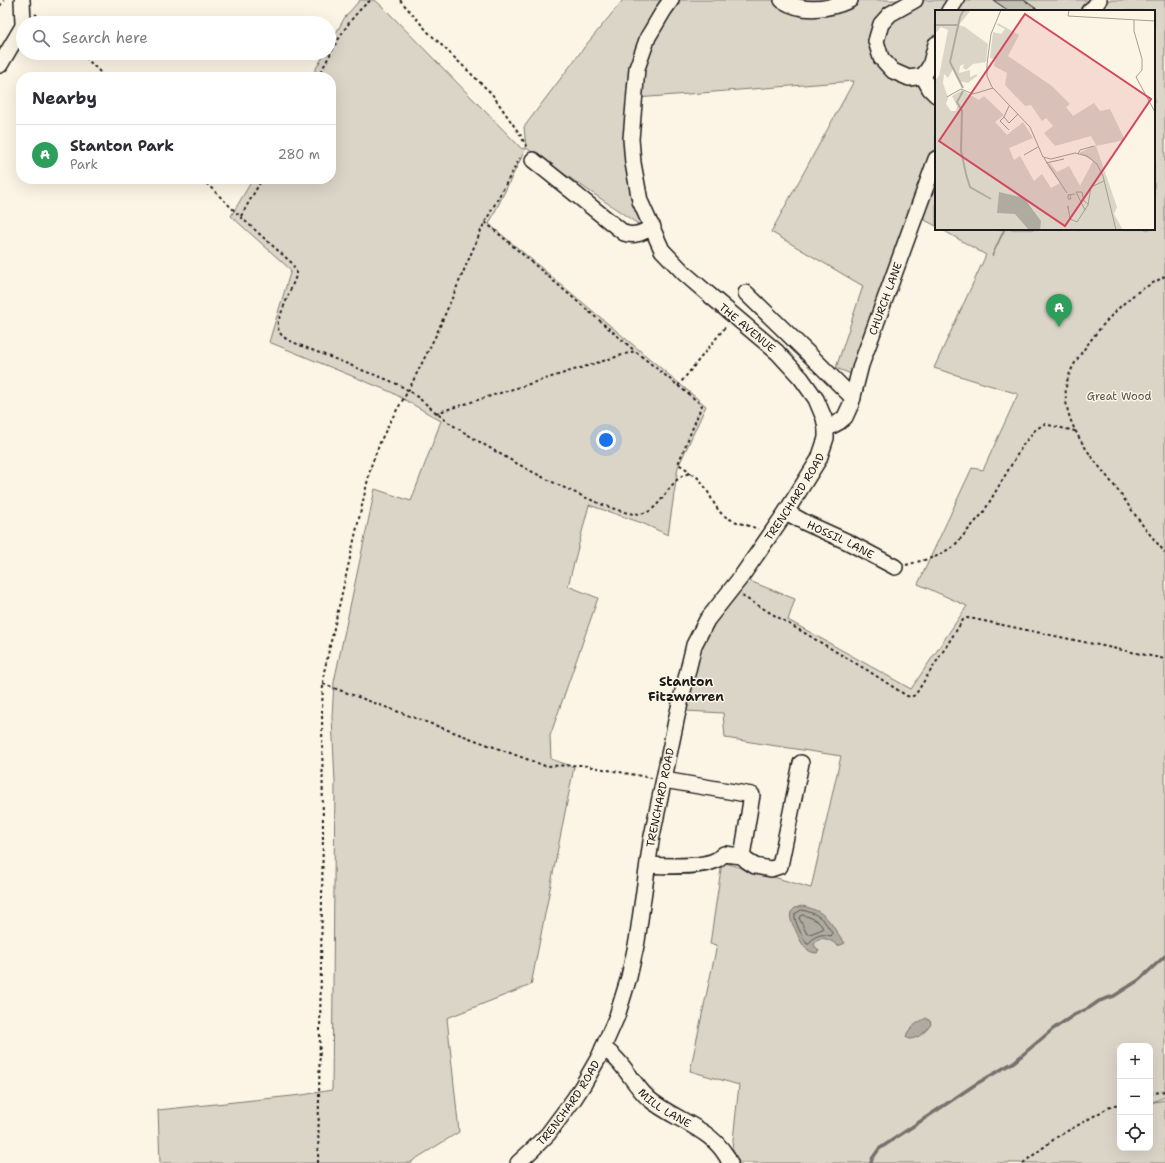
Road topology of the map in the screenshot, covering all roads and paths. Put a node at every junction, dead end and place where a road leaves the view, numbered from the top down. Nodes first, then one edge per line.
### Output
1 (4, 0) edge
2 (22, 0) edge
3 (371, 0) edge
4 (400, 0) edge
5 (671, 0) edge
6 (782, 0) edge
7 (850, 0) edge
8 (915, 0) edge
9 (956, 0) edge
10 (1099, 0) edge
11 (0, 6) edge
12 (950, 10) edge
13 (1090, 10) edge
14 (23, 16) edge
15 (16, 36) edge
16 (336, 45) edge
17 (935, 48) edge
18 (88, 60) edge
19 (328, 60) edge
20 (0, 65) edge
21 (101, 72) edge
22 (321, 72) edge
23 (923, 76) junction
24 (935, 94) edge
25 (528, 157) junction
26 (935, 162) edge
27 (207, 184) edge
28 (259, 184) edge
29 (240, 217) junction
30 (485, 222) junction
31 (653, 227) junction
32 (1165, 276) edge
33 (746, 293) dead end
34 (734, 317) junction
35 (635, 351) junction
36 (678, 386) junction
37 (408, 391) junction
38 (852, 398) junction
39 (436, 413) junction
40 (1075, 431) junction
41 (826, 433) junction
42 (691, 474) junction
43 (786, 512) junction
44 (771, 535) junction
45 (1165, 554) edge
46 (895, 567) joint
47 (732, 589) junction
48 (1165, 659) edge
49 (323, 684) junction
50 (801, 763) dead end
51 (664, 780) junction
52 (742, 856) junction
53 (648, 865) junction
54 (603, 1048) junction
55 (1165, 1091) edge
56 (1153, 1093) edge
57 (1117, 1105) edge
58 (318, 1163) edge
59 (518, 1163) edge
60 (730, 1163) edge
61 (1023, 1163) edge

1 - 11 path
2 - 14 street
3 - 16 path
4 - 25 path
5 - 31 street, THE AVENUE
6 - 7 street
8 - 23 street
9 - 12 street
10 - 13 street
15 - 20 street
17 - 23 street
18 - 21 path
19 - 22 path
23 - 24 street
25 - 30 path
25 - 31 street
26 - 38 street, CHURCH LANE
27 - 29 path
28 - 29 path
29 - 37 path
30 - 35 path
30 - 37 path
31 - 34 street, THE AVENUE
32 - 40 path
33 - 38 street
34 - 36 path
34 - 41 street, THE AVENUE
35 - 36 path
35 - 39 path
36 - 42 path
37 - 39 path
37 - 49 path
38 - 41 street, CHURCH LANE
39 - 42 path
40 - 45 path
40 - 46 path
41 - 43 street, TRENCHARD ROAD
42 - 44 path
43 - 44 street, TRENCHARD ROAD
43 - 46 street, HOSSIL LANE
44 - 47 street, TRENCHARD ROAD
47 - 48 path
47 - 51 street, TRENCHARD ROAD
49 - 51 path
49 - 58 path
50 - 52 street
51 - 52 street
51 - 53 street, TRENCHARD ROAD
52 - 53 street
53 - 54 street, TRENCHARD ROAD
54 - 59 street, TRENCHARD ROAD
54 - 60 street, MILL LANE
55 - 56 path
57 - 61 path

